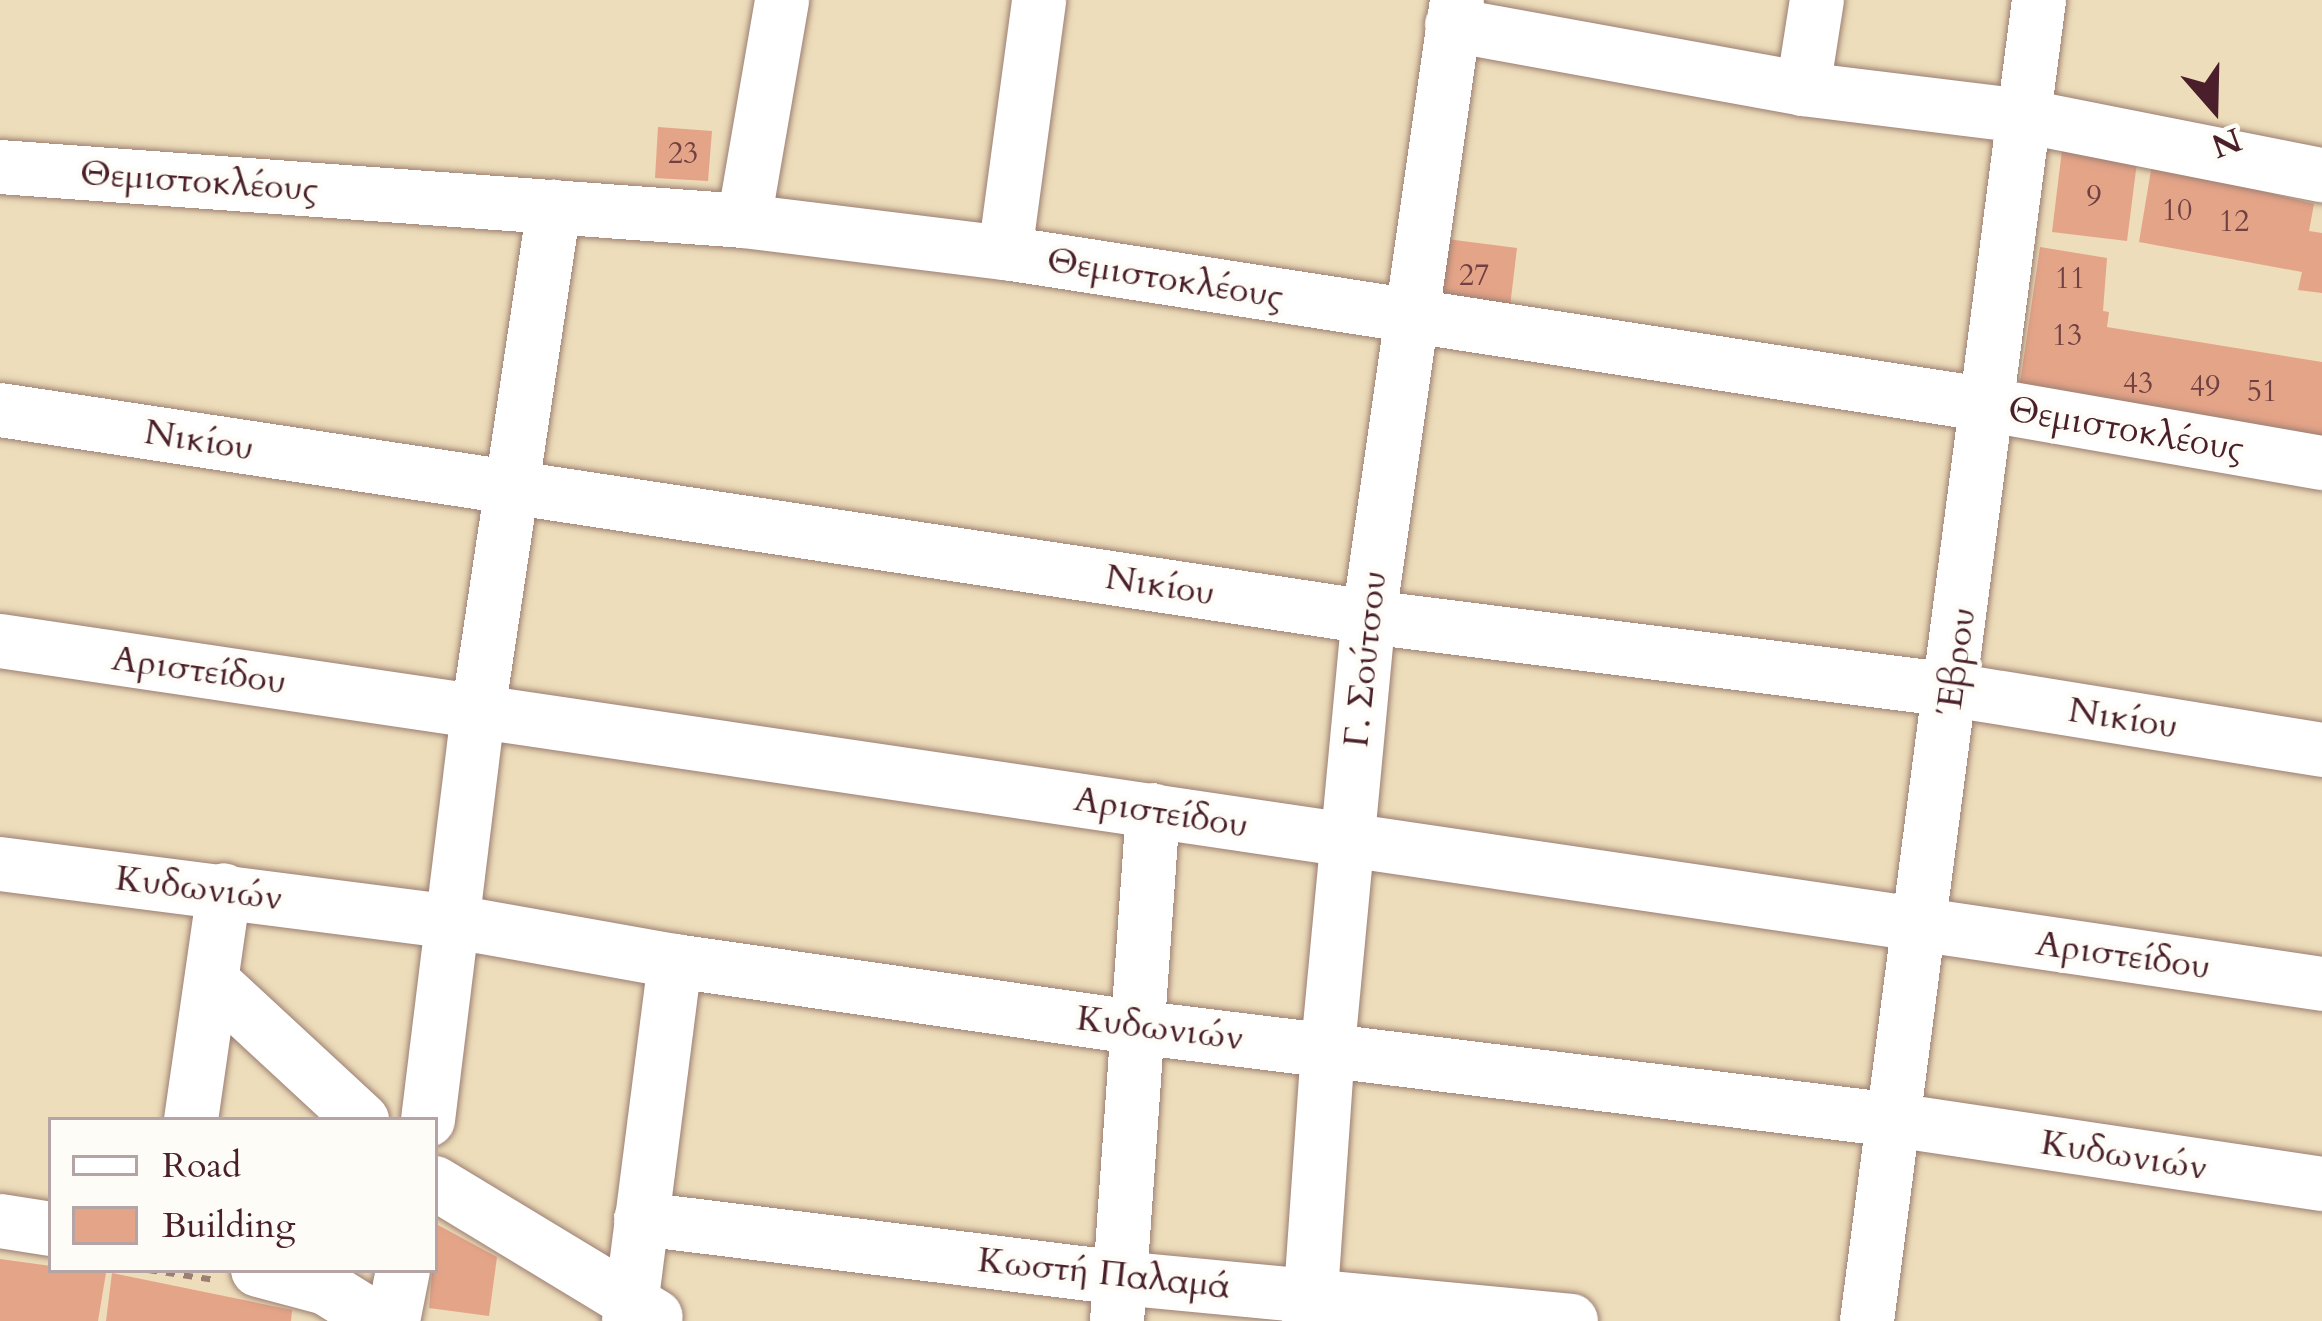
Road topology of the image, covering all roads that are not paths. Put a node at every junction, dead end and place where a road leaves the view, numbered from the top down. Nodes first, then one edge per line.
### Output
1 (782, 0) edge
2 (1040, 0) edge
3 (1817, 0) edge
4 (2039, 0) edge
5 (1454, 12) edge
6 (1803, 89) junction
7 (2023, 116) junction
8 (0, 166) edge
9 (2322, 175) edge
10 (554, 207) junction
11 (744, 221) junction
12 (1005, 253) junction
13 (1409, 317) junction
14 (1989, 405) junction
15 (0, 410) edge
16 (2322, 463) edge
17 (511, 488) junction
18 (1369, 616) junction
19 (0, 641) edge
20 (1952, 690) junction
21 (478, 712) junction
22 (2322, 750) edge
23 (1153, 810) junction
24 (1346, 841) junction
25 (0, 864) edge
26 (224, 890) junction
27 (454, 922) junction
28 (1920, 925) junction
29 (675, 961) junction
30 (214, 983) junction
31 (2322, 984) edge
32 (1135, 1028) junction
33 (1328, 1047) junction
34 (192, 1117) edge
35 (359, 1117) edge
36 (428, 1117) edge
37 (1894, 1120) junction
38 (2322, 1184) edge
39 (438, 1185) edge
40 (641, 1219) junction
41 (0, 1221) edge
42 (48, 1229) edge
43 (269, 1273) edge
44 (402, 1273) edge
45 (1118, 1299) edge
46 (1310, 1307) edge
47 (641, 1315) edge
48 (379, 1321) edge
49 (393, 1321) edge
50 (1570, 1321) edge
51 (1867, 1321) edge

1 - 11 street
2 - 12 street
3 - 6 street
4 - 7 street, Έβρου
5 - 6 street
5 - 13 street, Γ. Σούτσου
6 - 7 street
7 - 9 street
7 - 14 street, Έβρου
8 - 10 street, Θεμιστοκλέους
10 - 11 street, Θεμιστοκλέους
10 - 17 street
11 - 12 street, Θεμιστοκλέους
12 - 13 street, Θεμιστοκλέους
13 - 14 street, Θεμιστοκλέους
13 - 18 street, Γ. Σούτσου
14 - 16 street, Θεμιστοκλέους
14 - 20 street, Έβρου
15 - 17 street, Νικίου
17 - 18 street, Νικίου
17 - 21 street
18 - 20 street, Νικίου
18 - 24 street, Γ. Σούτσου
19 - 21 street, Αριστείδου
20 - 22 street, Νικίου
20 - 28 street, Έβρου
21 - 23 street, Αριστείδου
21 - 27 street
23 - 24 street, Αριστείδου
23 - 32 street
24 - 28 street, Αριστείδου
24 - 33 street, Γ. Σούτσου
25 - 26 street, Κυδωνιών
26 - 27 street, Κυδωνιών
26 - 30 street
27 - 29 street, Κυδωνιών
27 - 36 street
28 - 31 street, Αριστείδου
28 - 37 street, Έβρου
29 - 32 street, Κυδωνιών
29 - 40 street
30 - 34 street
30 - 35 street
32 - 33 street, Κυδωνιών
32 - 45 street
33 - 37 street, Κυδωνιών
33 - 46 street, Γ. Σούτσου
37 - 38 street, Κυδωνιών
37 - 51 street, Έβρου
39 - 47 street
40 - 45 street, Κωστή Παλαμά
40 - 47 street
41 - 42 street
43 - 48 street
44 - 49 street
45 - 46 street, Κωστή Παλαμά
46 - 50 street, Κωστή Παλαμά

